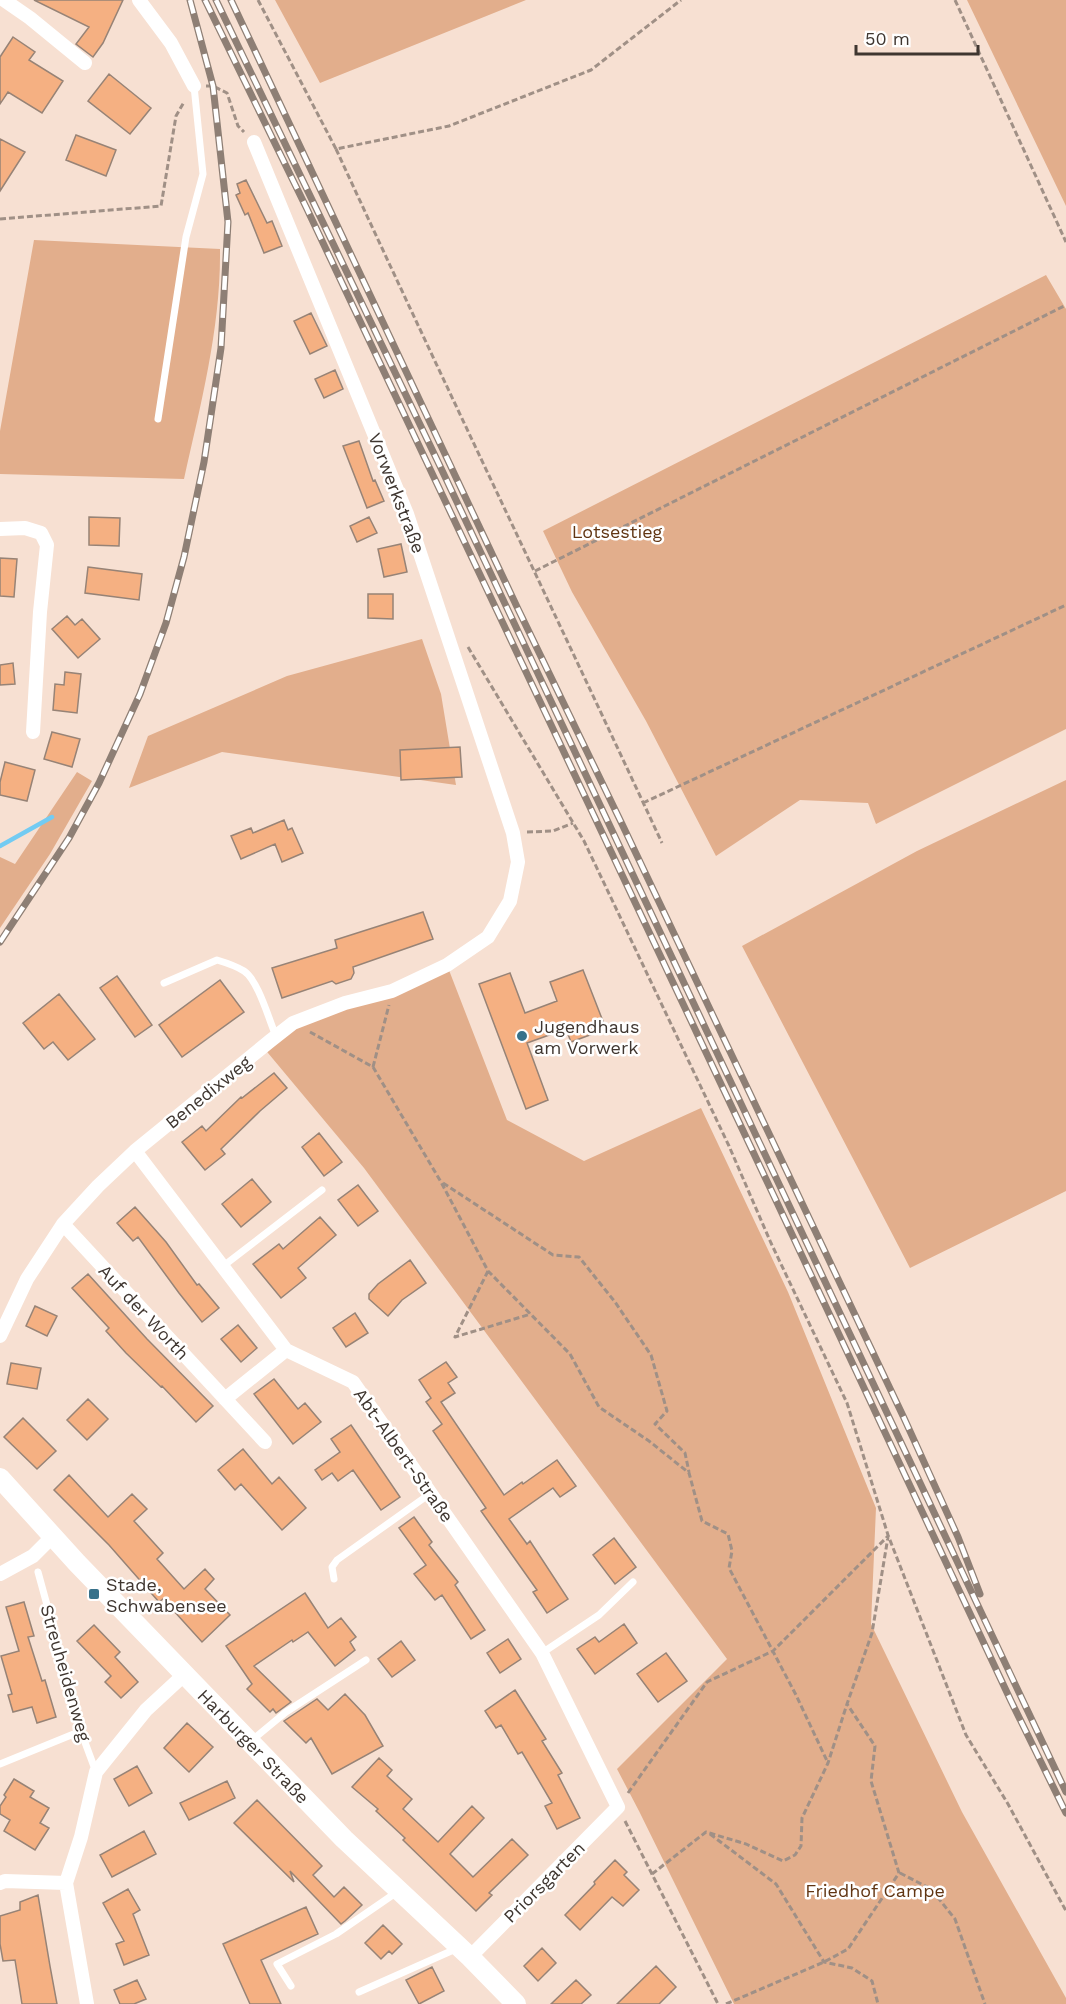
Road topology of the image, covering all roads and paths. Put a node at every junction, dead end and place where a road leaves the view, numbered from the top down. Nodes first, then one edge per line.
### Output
1 (4, 0) edge
2 (139, 0) edge
3 (258, 0) edge
4 (681, 0) edge
5 (955, 0) edge
6 (85, 63) dead end
7 (194, 86) junction
8 (254, 142) joint
9 (336, 149) junction
10 (0, 219) edge
11 (1066, 242) edge
12 (1066, 305) edge
13 (158, 419) dead end
14 (0, 529) edge
15 (535, 571) junction
16 (1066, 605) edge
17 (464, 640) dead end
18 (33, 732) dead end
19 (643, 803) junction
20 (574, 823) junction
21 (513, 834) junction
22 (662, 843) dead end
23 (488, 937) joint
24 (164, 983) dead end
25 (392, 991) junction
26 (293, 1023) junction
27 (276, 1036) junction
28 (373, 1067) junction
29 (135, 1151) junction
30 (441, 1182) junction
31 (322, 1190) dead end
32 (63, 1224) junction
33 (222, 1267) junction
34 (488, 1271) junction
35 (532, 1313) junction
36 (0, 1336) edge
37 (286, 1350) junction
38 (225, 1399) junction
39 (265, 1442) dead end
40 (689, 1473) junction
41 (0, 1478) edge
42 (431, 1493) junction
43 (888, 1535) junction
44 (53, 1536) junction
45 (38, 1572) dead end
46 (0, 1574) edge
47 (334, 1579) dead end
48 (633, 1582) dead end
49 (773, 1651) junction
50 (542, 1653) junction
51 (366, 1660) dead end
52 (186, 1673) junction
53 (847, 1704) junction
54 (81, 1731) junction
55 (251, 1742) junction
56 (828, 1763) junction
57 (0, 1764) edge
58 (96, 1772) junction
59 (618, 1807) junction
60 (706, 1832) junction
61 (900, 1873) junction
62 (652, 1874) junction
63 (0, 1883) edge
64 (66, 1883) junction
65 (399, 1890) junction
66 (1066, 1911) edge
67 (465, 1952) junction
68 (824, 1962) junction
69 (291, 1986) dead end
70 (359, 1992) dead end
71 (87, 2004) edge
72 (516, 2004) edge
73 (718, 2004) edge
74 (726, 2004) edge
75 (878, 2004) edge
76 (985, 2004) edge

1 - 6 street
2 - 7 street
3 - 9 path
4 - 9 path
5 - 11 path
7 - 8 path
7 - 10 path
7 - 13 lane
8 - 21 street, Vorwerkstraße
9 - 15 path
12 - 15 path
14 - 18 street
15 - 19 path
16 - 19 path
17 - 20 path
19 - 22 path
20 - 21 path
20 - 43 path
21 - 23 street, Vorwerkstraße
23 - 25 street, Benedixweg
24 - 27 lane
25 - 26 street, Benedixweg
25 - 28 path
26 - 27 street, Benedixweg
26 - 28 path
27 - 29 street, Benedixweg
28 - 30 path
29 - 32 street, Benedixweg
29 - 33 street, Abt-Albert-Straße
30 - 34 path
30 - 40 path
31 - 33 lane
32 - 36 street, Benedixweg
32 - 38 street, Auf der Worth
33 - 37 street, Abt-Albert-Straße
34 - 35 path
34 - 35 path
35 - 40 path
37 - 38 street
37 - 42 street, Abt-Albert-Straße
38 - 39 street, Auf der Worth
40 - 49 path
41 - 44 main road, Harburger Straße
42 - 47 lane
42 - 50 street, Abt-Albert-Straße
43 - 49 path
43 - 53 path
43 - 66 path
44 - 46 street
44 - 52 main road, Harburger Straße
45 - 54 lane, Streuheidenweg
48 - 50 lane
49 - 56 path
49 - 59 path
50 - 59 street, Abt-Albert-Straße
51 - 55 lane
52 - 55 main road, Harburger Straße
52 - 58 street, Streuheidenweg
53 - 56 path
53 - 61 path
54 - 57 lane
54 - 58 lane, Streuheidenweg
55 - 65 main road, Harburger Straße
56 - 60 path
58 - 64 street, Streuheidenweg
59 - 62 path
59 - 67 street, Priorsgarten
60 - 62 path
60 - 68 path
61 - 68 path
61 - 76 path
62 - 73 path
63 - 64 street
64 - 71 street, Streuheidenweg
65 - 67 main road, Harburger Straße
65 - 69 lane
67 - 70 lane
67 - 72 main road, Harburger Straße
68 - 74 path
68 - 75 path

